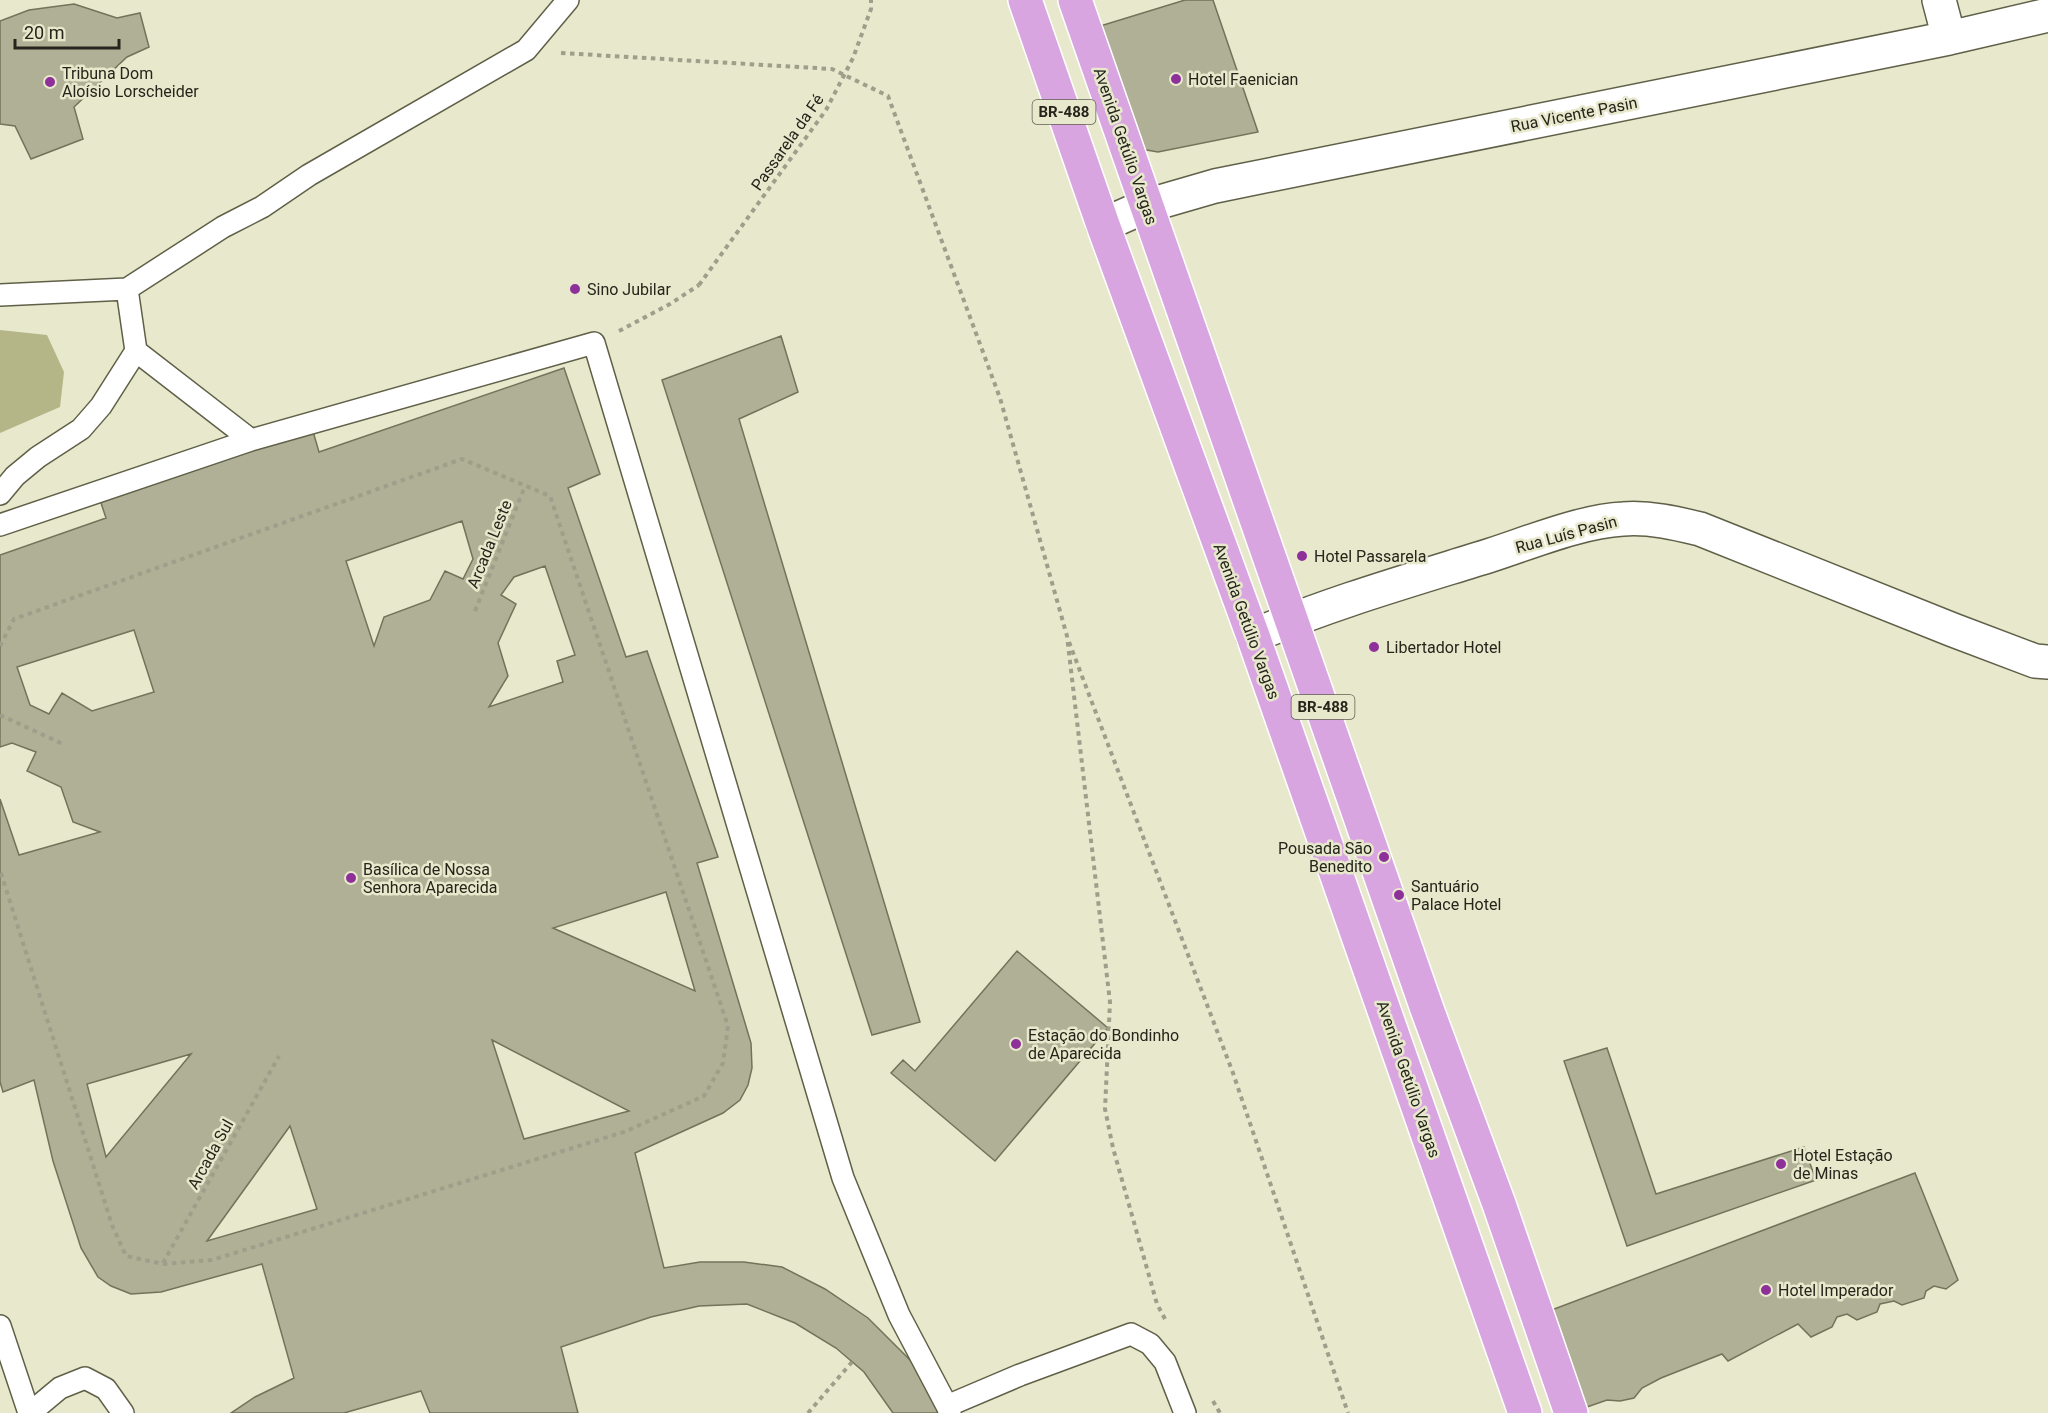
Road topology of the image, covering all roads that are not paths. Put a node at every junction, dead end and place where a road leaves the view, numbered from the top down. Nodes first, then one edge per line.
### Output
1 (568, 0) edge
2 (1025, 0) edge
3 (1076, 0) edge
4 (1939, 0) edge
5 (2048, 15) edge
6 (1949, 38) junction
7 (1146, 206) junction
8 (1103, 225) junction
9 (127, 289) junction
10 (0, 295) edge
11 (136, 351) junction
12 (251, 440) junction
13 (0, 494) edge
14 (0, 525) edge
15 (1292, 619) junction
16 (1253, 636) junction
17 (2048, 662) edge
18 (0, 1326) edge
19 (949, 1409) edge
20 (30, 1413) edge
21 (123, 1413) edge
22 (1185, 1413) edge
23 (1525, 1413) edge
24 (1570, 1413) edge

1 - 9 lane
2 - 8 main road, Avenida Getúlio Vargas / BR-488
3 - 7 main road, Avenida Getúlio Vargas / BR-488
4 - 6 street
5 - 6 street, Rua Vicente Pasin
6 - 7 street, Rua Vicente Pasin
7 - 8 street, Rua Vicente Pasin
7 - 15 main road, Avenida Getúlio Vargas / BR-488
8 - 16 main road, Avenida Getúlio Vargas / BR-488
9 - 10 lane
9 - 11 lane
11 - 12 lane
11 - 13 lane
12 - 14 lane
12 - 19 lane
15 - 16 street, Rua Luís Pasin
15 - 17 street, Rua Luís Pasin
15 - 24 main road, Avenida Getúlio Vargas / BR-488
16 - 23 main road, Avenida Getúlio Vargas / BR-488
18 - 20 lane
19 - 22 lane
20 - 21 lane

